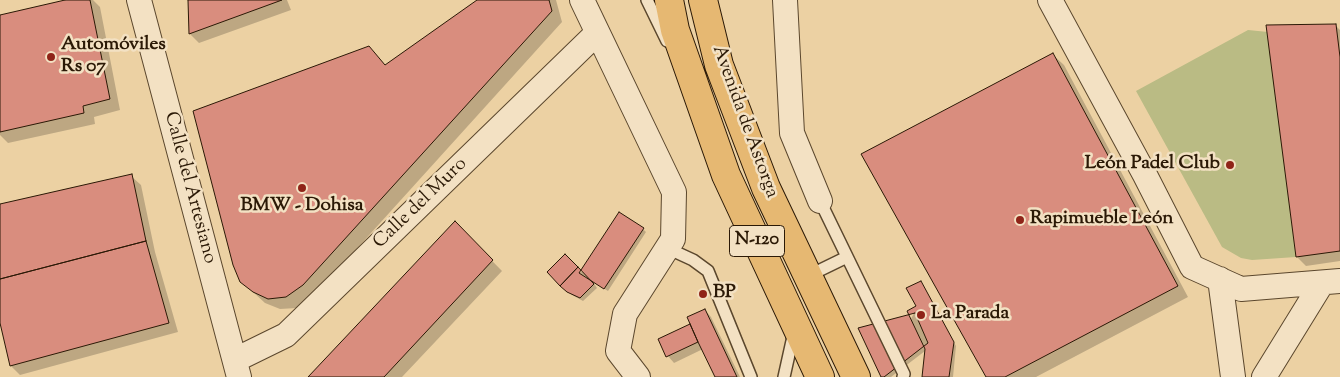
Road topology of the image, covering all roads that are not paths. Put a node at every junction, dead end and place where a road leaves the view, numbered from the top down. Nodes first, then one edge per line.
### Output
1 (140, 0) edge
2 (582, 0) edge
3 (647, 0) edge
4 (669, 0) edge
5 (703, 0) edge
6 (785, 0) edge
7 (1050, 0) edge
8 (597, 33) junction
9 (699, 102) junction
10 (820, 202) joint
11 (667, 248) junction
12 (847, 257) junction
13 (808, 276) junction
14 (1220, 279) junction
15 (1331, 282) edge
16 (796, 325) junction
17 (237, 369) edge
18 (638, 377) edge
19 (751, 377) edge
20 (784, 377) edge
21 (820, 377) edge
22 (856, 377) edge
23 (903, 377) edge
24 (1234, 377) edge
25 (1264, 377) edge

1 - 17 street, Calle del Artesiano
2 - 8 street
3 - 9 lane
4 - 9 highway, N-120
5 - 13 highway, Avenida de Astorga / N-120
6 - 10 street
7 - 14 street
8 - 11 street
8 - 17 street, Calle del Muro
9 - 16 highway, N-120
10 - 12 lane
11 - 18 street
11 - 19 lane
12 - 13 lane
12 - 23 lane
13 - 22 highway, Avenida de Astorga / N-120
14 - 15 street
14 - 24 street
15 - 25 street
16 - 20 lane
16 - 21 highway, N-120

